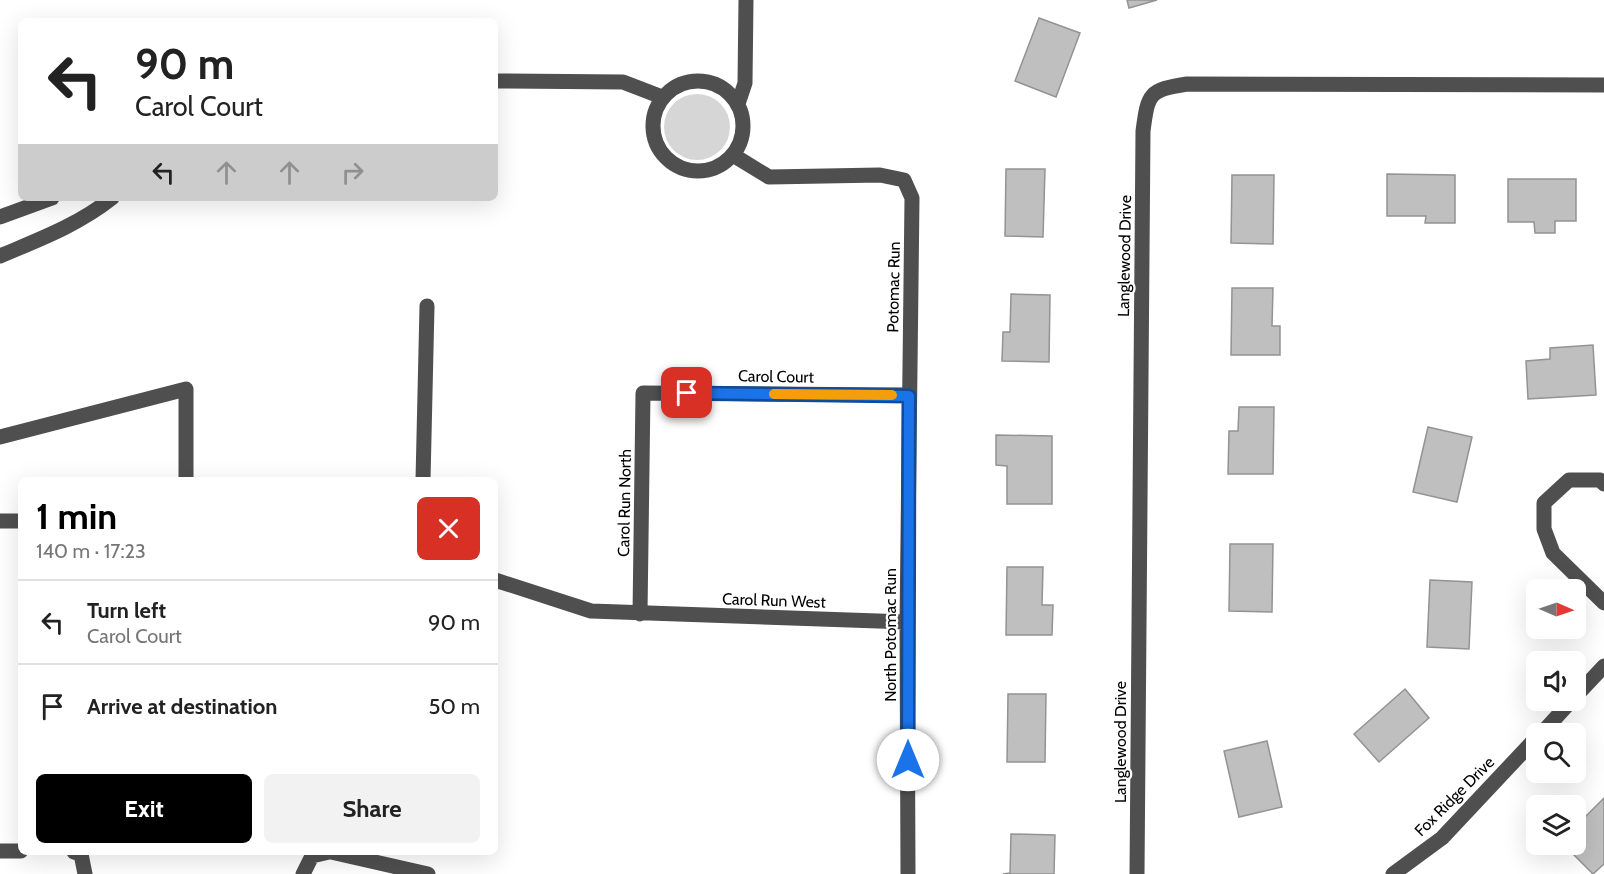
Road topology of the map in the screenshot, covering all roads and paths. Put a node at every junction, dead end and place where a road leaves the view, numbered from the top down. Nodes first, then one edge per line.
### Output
1 (746, 0) edge
2 (498, 81) edge
3 (1604, 85) edge
4 (663, 97) junction
5 (738, 104) junction
6 (733, 155) junction
7 (43, 201) edge
8 (108, 201) edge
9 (0, 217) edge
10 (0, 256) edge
11 (427, 306) dead end
12 (643, 393) joint
13 (909, 396) junction
14 (0, 437) edge
15 (186, 477) edge
16 (423, 477) edge
17 (1604, 484) edge
18 (0, 521) edge
19 (18, 521) edge
20 (498, 581) edge
21 (1604, 603) edge
22 (640, 614) junction
23 (907, 622) junction
24 (1604, 666) edge
25 (1586, 685) edge
26 (1562, 711) edge
27 (1551, 723) edge
28 (1526, 749) edge
29 (0, 851) edge
30 (18, 851) edge
31 (81, 855) edge
32 (316, 855) edge
33 (343, 855) edge
34 (85, 874) edge
35 (303, 874) edge
36 (428, 874) edge
37 (908, 874) edge
38 (1137, 874) edge
39 (1393, 874) edge

1 - 5 street
2 - 4 street
3 - 38 street, Langlewood Drive
4 - 5 street
4 - 6 street
5 - 6 street
6 - 13 street, Potomac Run
7 - 9 street
8 - 10 street
11 - 16 street
12 - 13 street, Carol Court
12 - 22 street, Carol Run North
13 - 23 street, North Potomac Run
14 - 15 street
17 - 21 street
18 - 19 street
20 - 22 street, Carol Run West
22 - 23 street, Carol Run West
23 - 37 street, North Potomac Run
24 - 25 street
26 - 27 street
28 - 39 street, Fox Ridge Drive
29 - 30 street
31 - 34 street
32 - 35 street
33 - 36 street

